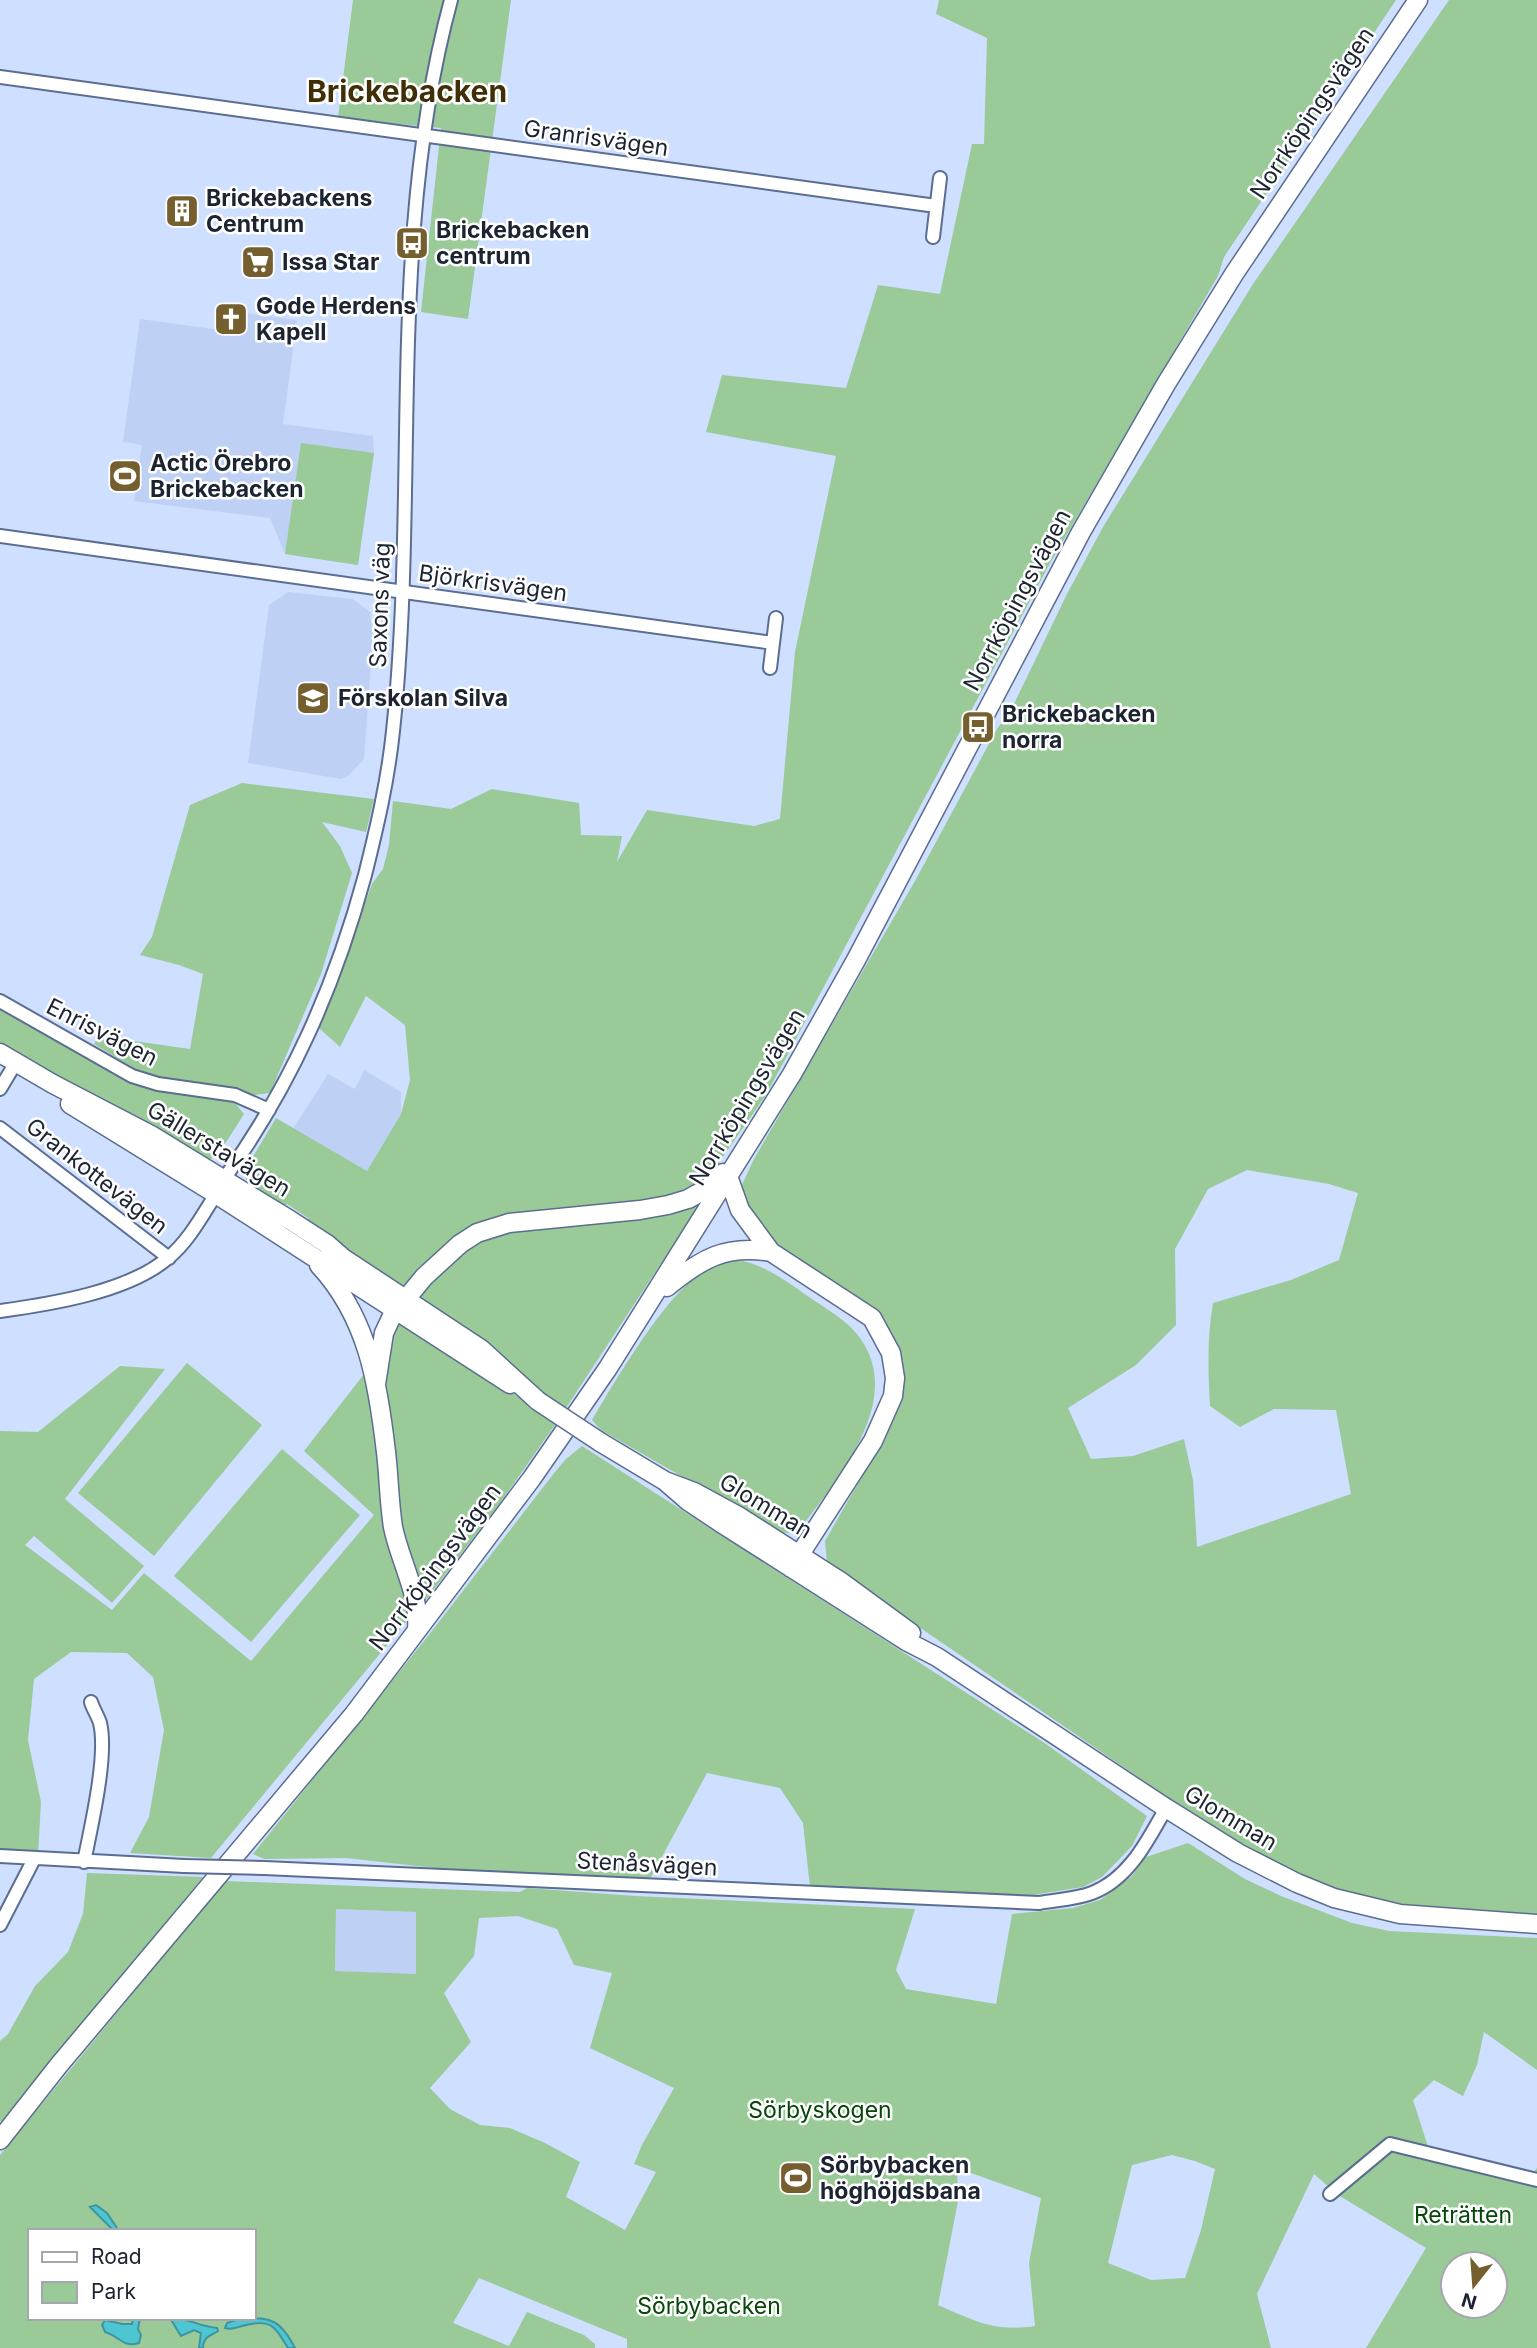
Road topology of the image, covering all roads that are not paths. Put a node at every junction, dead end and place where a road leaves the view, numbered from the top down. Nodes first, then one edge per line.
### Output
1 (452, 0) edge
2 (1418, 0) edge
3 (0, 77) edge
4 (424, 135) junction
5 (940, 178) dead end
6 (936, 206) junction
7 (933, 237) dead end
8 (0, 536) edge
9 (402, 592) junction
10 (776, 618) dead end
11 (773, 643) junction
12 (770, 668) dead end
13 (0, 1001) edge
14 (0, 1053) edge
15 (6, 1066) edge
16 (0, 1089) edge
17 (269, 1110) junction
18 (0, 1128) edge
19 (740, 1156) junction
20 (728, 1176) junction
21 (220, 1186) junction
22 (306, 1251) junction
23 (771, 1252) junction
24 (169, 1258) junction
25 (652, 1300) junction
26 (401, 1304) junction
27 (0, 1311) edge
28 (376, 1384) junction
29 (795, 1562) junction
30 (417, 1630) junction
31 (90, 1702) dead end
32 (1166, 1808) junction
33 (0, 1856) edge
34 (34, 1859) junction
35 (85, 1861) junction
36 (1537, 1924) edge
37 (0, 1925) edge
38 (6, 2132) edge
39 (1537, 2180) edge
40 (1330, 2194) dead end

1 - 4 street, Saxons väg
2 - 19 main road, Norrköpingsvägen
3 - 4 street, Granrisvägen
4 - 6 street, Granrisvägen
4 - 9 street, Saxons väg
5 - 6 street
6 - 7 street
8 - 9 street, Björkrisvägen
9 - 11 street, Björkrisvägen
9 - 17 street, Saxons väg
10 - 11 street
11 - 12 street
13 - 17 street, Enrisvägen
14 - 21 main road, Gällerstavägen
15 - 16 street
15 - 21 main road, Gällerstavägen
17 - 21 street, Saxons väg
18 - 24 street, Grankottevägen
19 - 20 main road, Norrköpingsvägen
19 - 26 main road
20 - 23 main road
20 - 25 main road, Norrköpingsvägen
21 - 22 main road, Gällerstavägen
21 - 24 street, Saxons väg
21 - 26 main road, Gällerstavägen
22 - 26 main road, Gällerstavägen
22 - 28 main road
23 - 25 main road
23 - 29 main road
24 - 27 street, Saxons väg
25 - 30 main road, Norrköpingsvägen
26 - 28 main road
26 - 29 main road, Glomman, bridge
28 - 30 main road
29 - 32 main road, Glomman
30 - 38 main road, Norrköpingsvägen
31 - 35 street
32 - 35 street, Stenåsvägen, bridge
32 - 36 main road, Glomman
33 - 34 street, Stenåsvägen
34 - 35 street, Stenåsvägen
34 - 37 street
39 - 40 street

